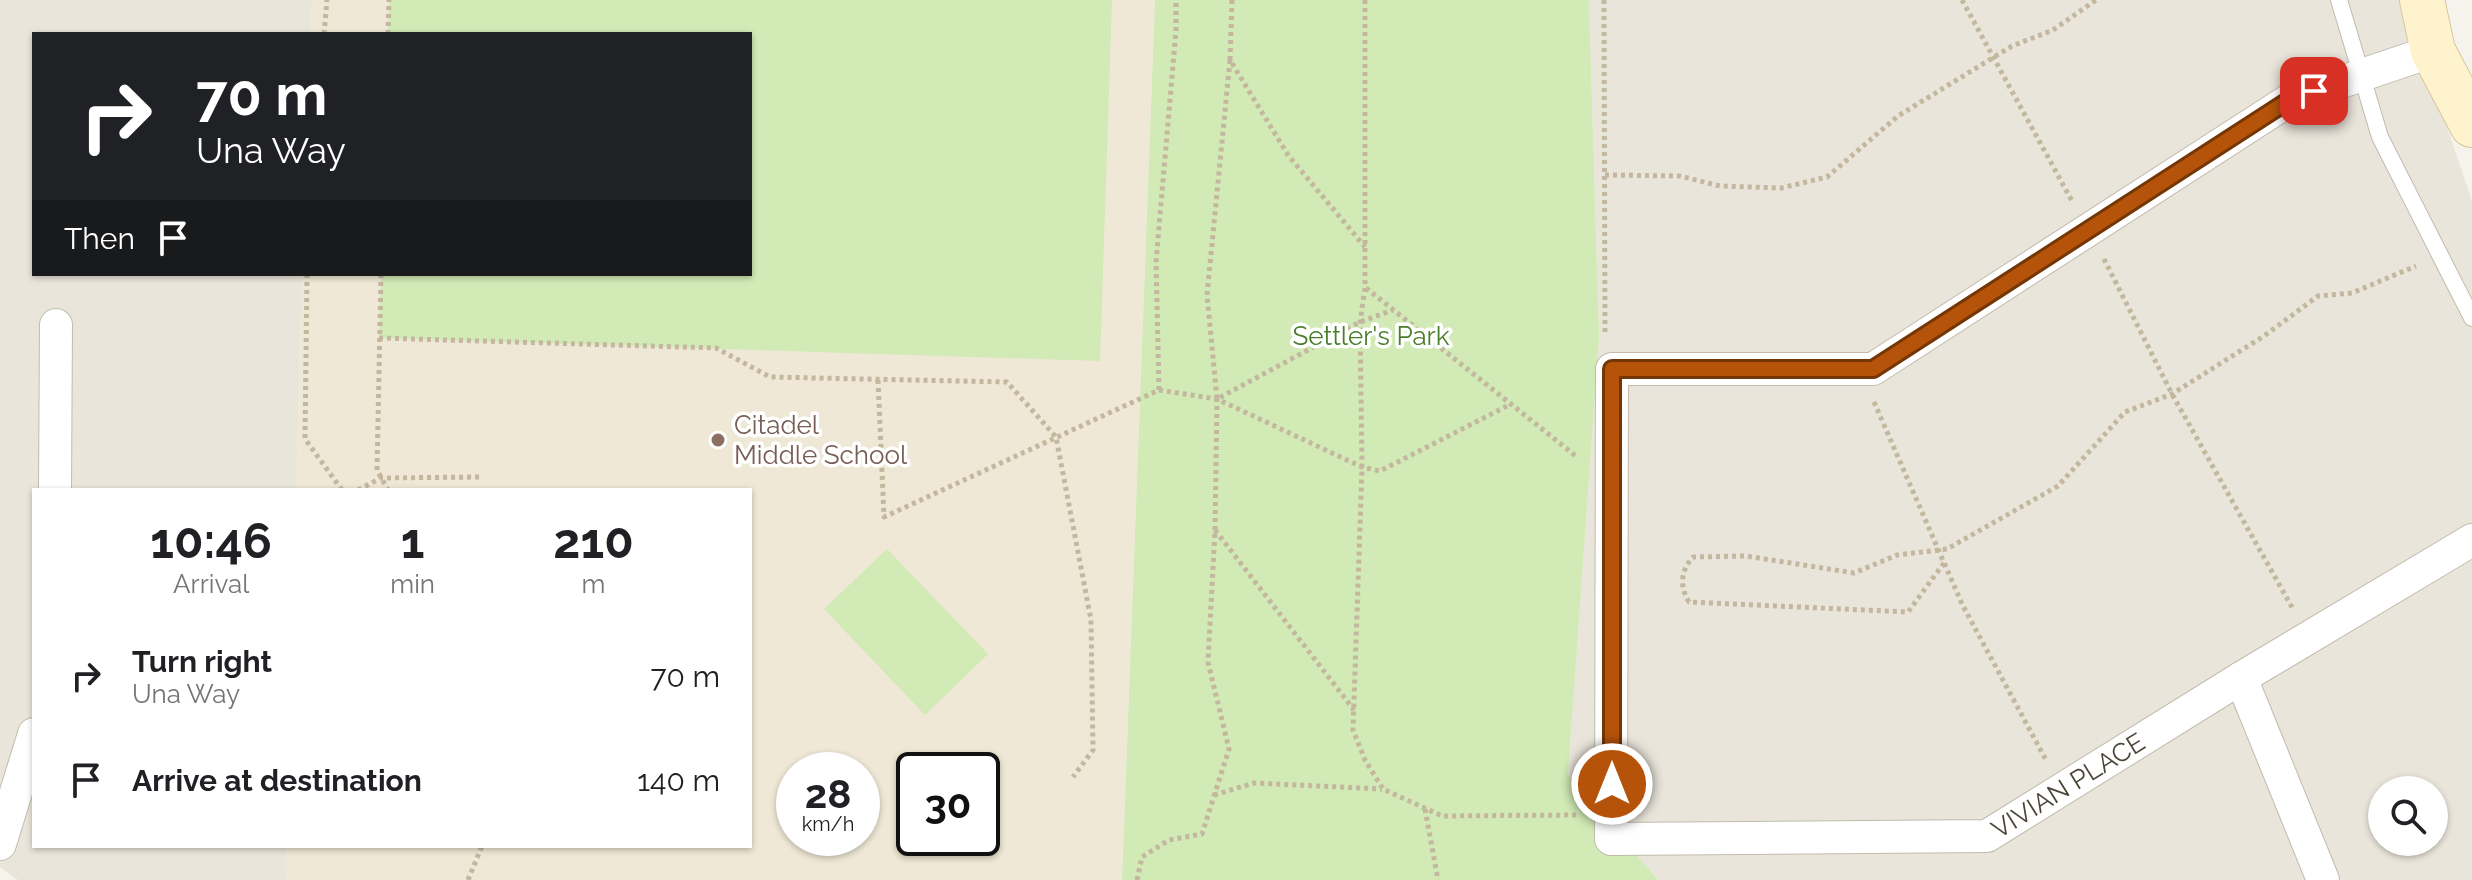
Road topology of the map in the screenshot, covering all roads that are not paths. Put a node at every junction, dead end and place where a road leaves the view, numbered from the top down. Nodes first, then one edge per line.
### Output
1 (2339, 0) edge
2 (2422, 0) edge
3 (2433, 51) junction
4 (2360, 75) junction
5 (2472, 125) edge
6 (2472, 318) edge
7 (56, 325) dead end
8 (55, 488) edge
9 (2472, 540) edge
10 (2241, 678) junction
11 (32, 740) edge
12 (0, 844) edge
13 (2323, 880) edge

1 - 4 lane
2 - 3 street
3 - 4 street
3 - 5 street
4 - 6 lane
4 - 10 street, VIVIAN PLACE
7 - 8 street
9 - 10 street, VIVIAN PLACE
10 - 13 street
11 - 12 street

